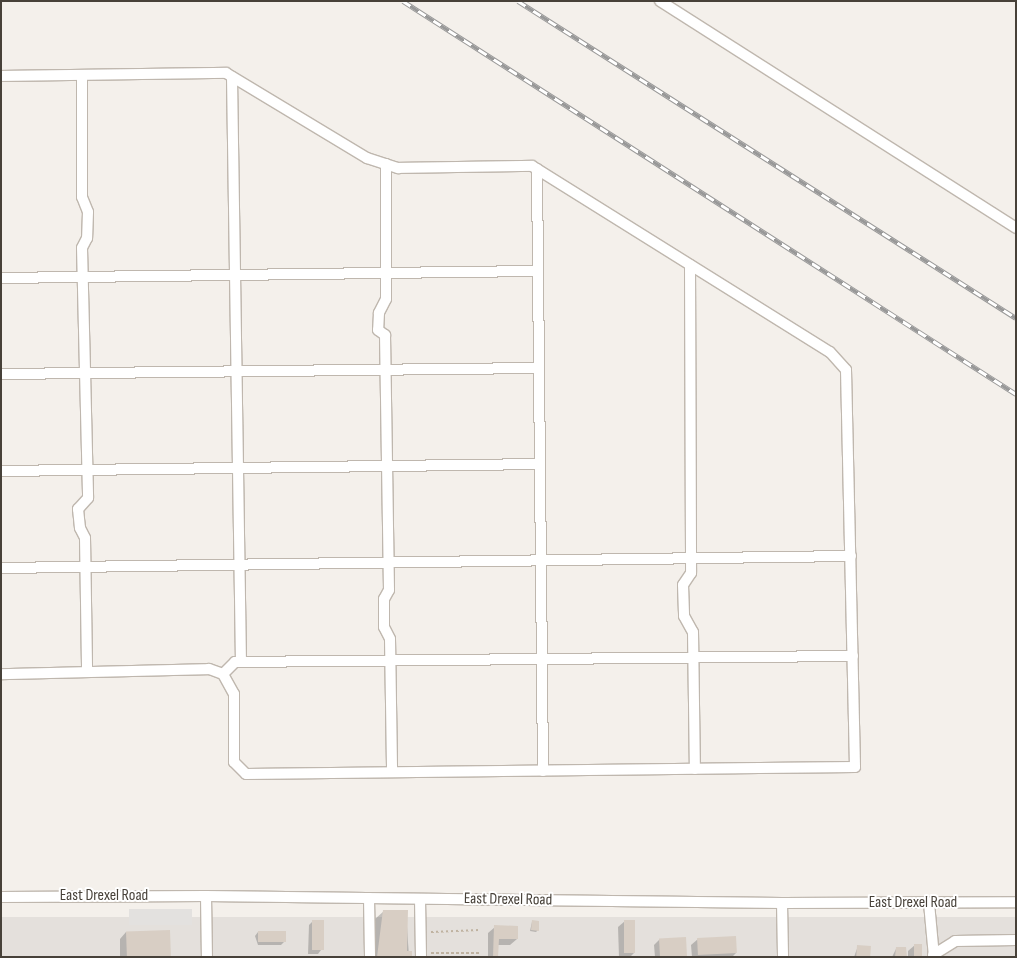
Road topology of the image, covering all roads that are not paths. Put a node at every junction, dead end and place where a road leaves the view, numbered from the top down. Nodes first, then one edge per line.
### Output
1 (660, 1) edge
2 (82, 75) junction
3 (1, 76) edge
4 (232, 77) junction
5 (386, 164) junction
6 (537, 170) junction
7 (1016, 228) edge
8 (690, 265) junction
9 (538, 271) junction
10 (386, 273) junction
11 (235, 275) junction
12 (82, 276) junction
13 (1, 278) edge
14 (539, 368) junction
15 (386, 370) junction
16 (236, 371) junction
17 (85, 373) junction
18 (1, 374) edge
19 (540, 464) junction
20 (387, 466) junction
21 (238, 468) junction
22 (87, 470) junction
23 (1, 471) edge
24 (851, 556) junction
25 (691, 558) junction
26 (541, 560) junction
27 (389, 563) junction
28 (239, 565) junction
29 (86, 567) junction
30 (1, 568) edge
31 (853, 656) junction
32 (693, 658) junction
33 (542, 659) junction
34 (390, 660) junction
35 (241, 662) junction
36 (87, 672) junction
37 (1, 674) edge
38 (223, 674) junction
39 (695, 769) junction
40 (543, 771) junction
41 (392, 772) junction
42 (206, 896) junction
43 (1, 897) edge
44 (369, 898) junction
45 (420, 899) junction
46 (1016, 902) edge
47 (928, 903) junction
48 (782, 904) junction
49 (1016, 940) edge
50 (421, 955) edge
51 (934, 956) edge
52 (207, 957) edge
53 (370, 957) edge
54 (783, 957) edge

1 - 7 street
2 - 3 street
2 - 4 street
2 - 12 street
4 - 5 street
4 - 11 street
5 - 6 street
5 - 10 street
6 - 8 street
6 - 9 street
8 - 24 street
8 - 25 street
9 - 10 street
9 - 14 street
10 - 11 street
10 - 15 street
11 - 12 street
11 - 16 street
12 - 13 street
12 - 17 street
14 - 15 street
14 - 19 street
15 - 16 street
15 - 20 street
16 - 17 street
16 - 21 street
17 - 18 street
17 - 22 street
19 - 20 street
19 - 26 street
20 - 21 street
20 - 27 street
21 - 22 street
21 - 28 street
22 - 23 street
22 - 29 street
24 - 25 street
24 - 31 street
25 - 26 street
25 - 32 street
26 - 27 street
26 - 33 street
27 - 28 street
27 - 34 street
28 - 29 street
28 - 35 street
29 - 30 street
29 - 36 street
31 - 32 street
31 - 39 street
32 - 33 street
32 - 39 street
33 - 34 street
33 - 40 street
34 - 35 street
34 - 41 street
35 - 38 street
36 - 37 street
36 - 38 street
38 - 41 street
39 - 40 street
40 - 41 street
42 - 43 street, East Drexel Road
42 - 44 street, East Drexel Road
42 - 52 street
44 - 45 street, East Drexel Road
44 - 53 street
45 - 48 street, East Drexel Road
45 - 50 street
46 - 47 street, East Drexel Road
47 - 48 street, East Drexel Road
47 - 51 street
48 - 54 street
49 - 51 street

